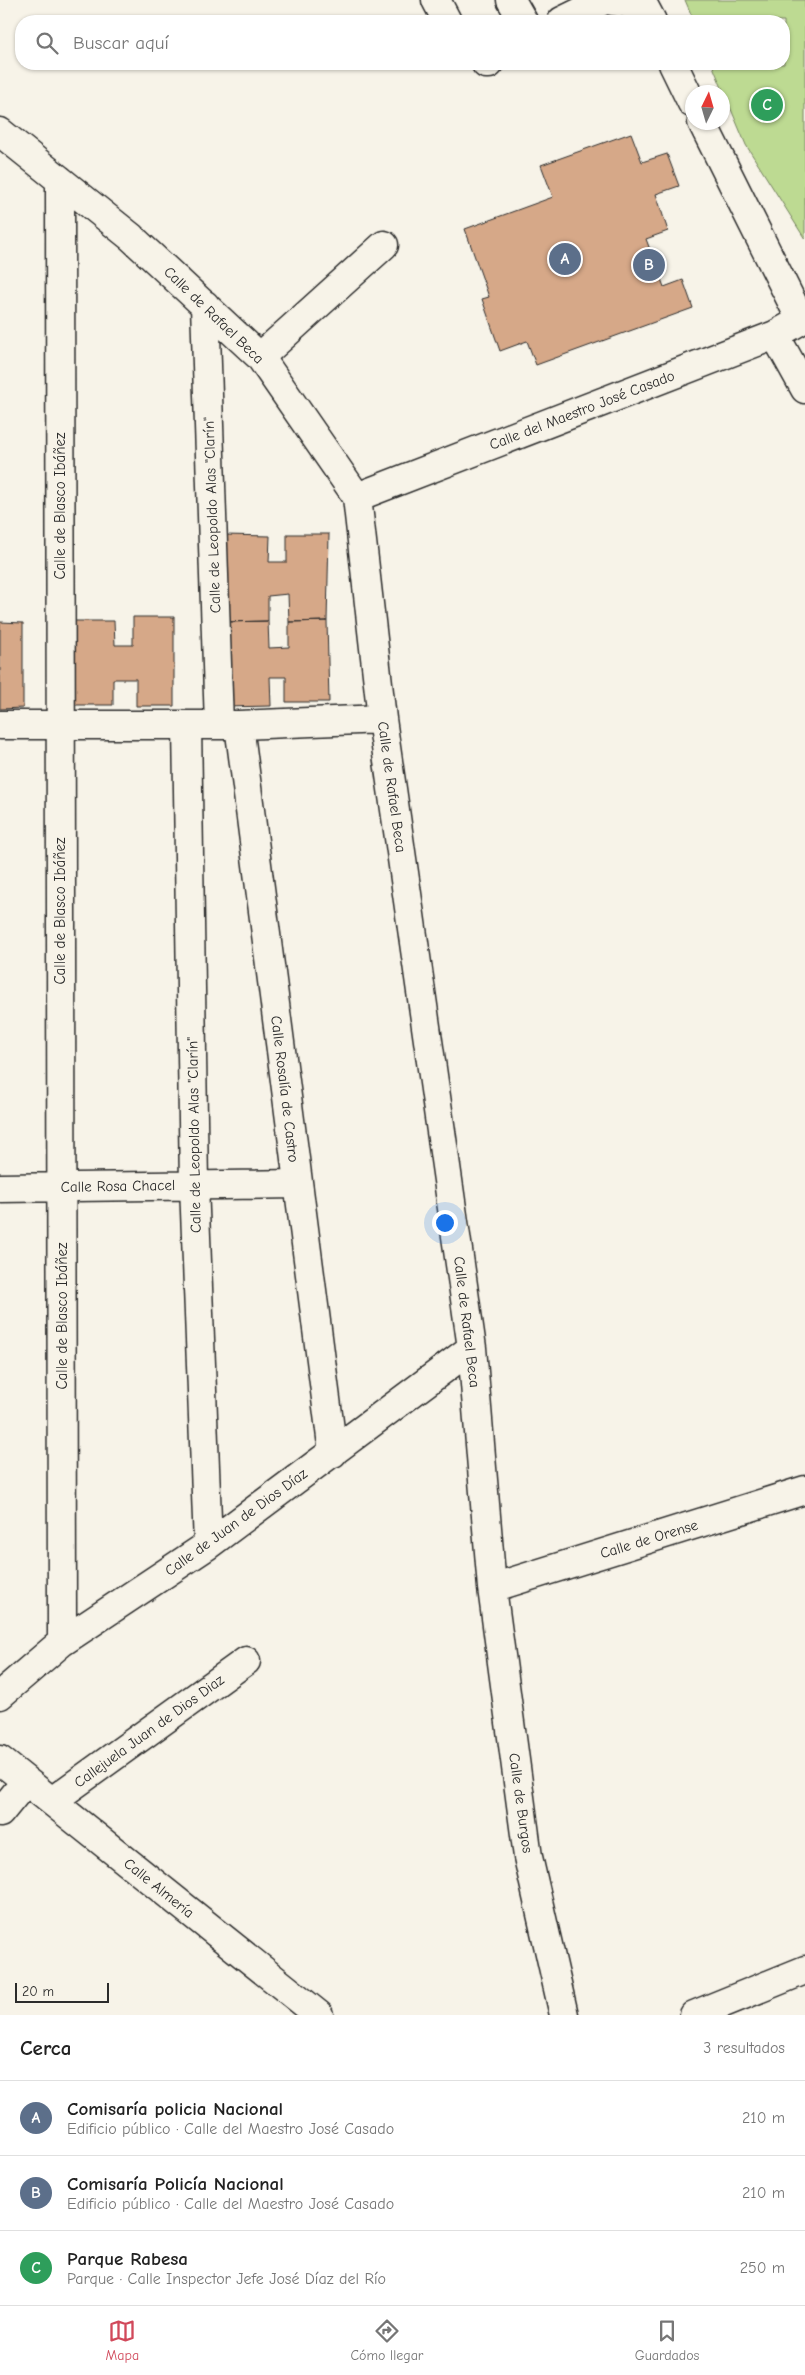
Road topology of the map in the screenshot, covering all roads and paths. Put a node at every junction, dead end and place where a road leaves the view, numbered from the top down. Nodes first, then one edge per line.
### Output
1 (436, 0) edge
2 (511, 0) edge
3 (648, 14) edge
4 (444, 15) edge
5 (520, 15) edge
6 (574, 15) edge
7 (676, 70) edge
8 (685, 89) edge
9 (706, 130) edge
10 (0, 132) edge
11 (60, 180) junction
12 (384, 245) dead end
13 (205, 305) junction
14 (803, 319) edge
15 (775, 335) junction
16 (260, 357) junction
17 (805, 390) edge
18 (357, 497) junction
19 (382, 719) junction
20 (0, 725) edge
21 (60, 725) junction
22 (229, 725) junction
23 (188, 726) junction
24 (297, 1184) junction
25 (194, 1185) junction
26 (61, 1187) junction
27 (0, 1188) edge
28 (472, 1348) junction
29 (333, 1453) junction
30 (805, 1490) edge
31 (208, 1545) junction
32 (492, 1588) junction
33 (62, 1642) junction
34 (246, 1661) dead end
35 (0, 1695) edge
36 (0, 1760) edge
37 (26, 1781) junction
38 (52, 1802) junction
39 (0, 1813) edge
40 (805, 1970) edge
41 (319, 2015) edge
42 (564, 2015) edge
43 (694, 2015) edge

1 - 4 street
2 - 5 street
3 - 6 street
7 - 8 street
9 - 14 street
10 - 11 street, Calle de Rafael Beca
11 - 13 street, Calle de Rafael Beca
11 - 21 street, Calle de Blasco Ibáñez
12 - 16 street
13 - 16 street, Calle de Rafael Beca
13 - 22 street, Calle de Leopoldo Alas "Clarín"
14 - 15 street, Calle del Maestro José Casado
15 - 17 street
15 - 18 street, Calle del Maestro José Casado
16 - 18 street, Calle de Rafael Beca
18 - 19 street, Calle de Rafael Beca
19 - 22 street
19 - 28 street, Calle de Rafael Beca
20 - 21 street
21 - 23 street
21 - 26 street, Calle de Blasco Ibáñez
22 - 23 street
22 - 24 street, Calle Rosalía de Castro
23 - 25 street, Calle de Leopoldo Alas "Clarín"
24 - 25 street, Calle Rosa Chacel
24 - 29 street, Calle Rosalía de Castro
25 - 26 street, Calle Rosa Chacel
25 - 31 street, Calle de Leopoldo Alas "Clarín"
26 - 27 street, Calle Rosa Chacel
26 - 33 street, Calle de Blasco Ibáñez
28 - 29 street, Calle de Juan de Dios Díaz
28 - 32 street, Calle de Rafael Beca
29 - 31 street, Calle de Juan de Dios Díaz
30 - 32 street, Calle de Orense
31 - 33 street, Calle de Juan de Dios Díaz
32 - 42 street, Calle de Burgos
33 - 35 street, Calle de Juan de Dios Díaz
34 - 38 street, Callejuela Juan de Dios Diaz
36 - 37 street, Calle Almería
37 - 38 street, Calle Almería
37 - 39 street
38 - 41 street, Calle Almería
40 - 43 street

